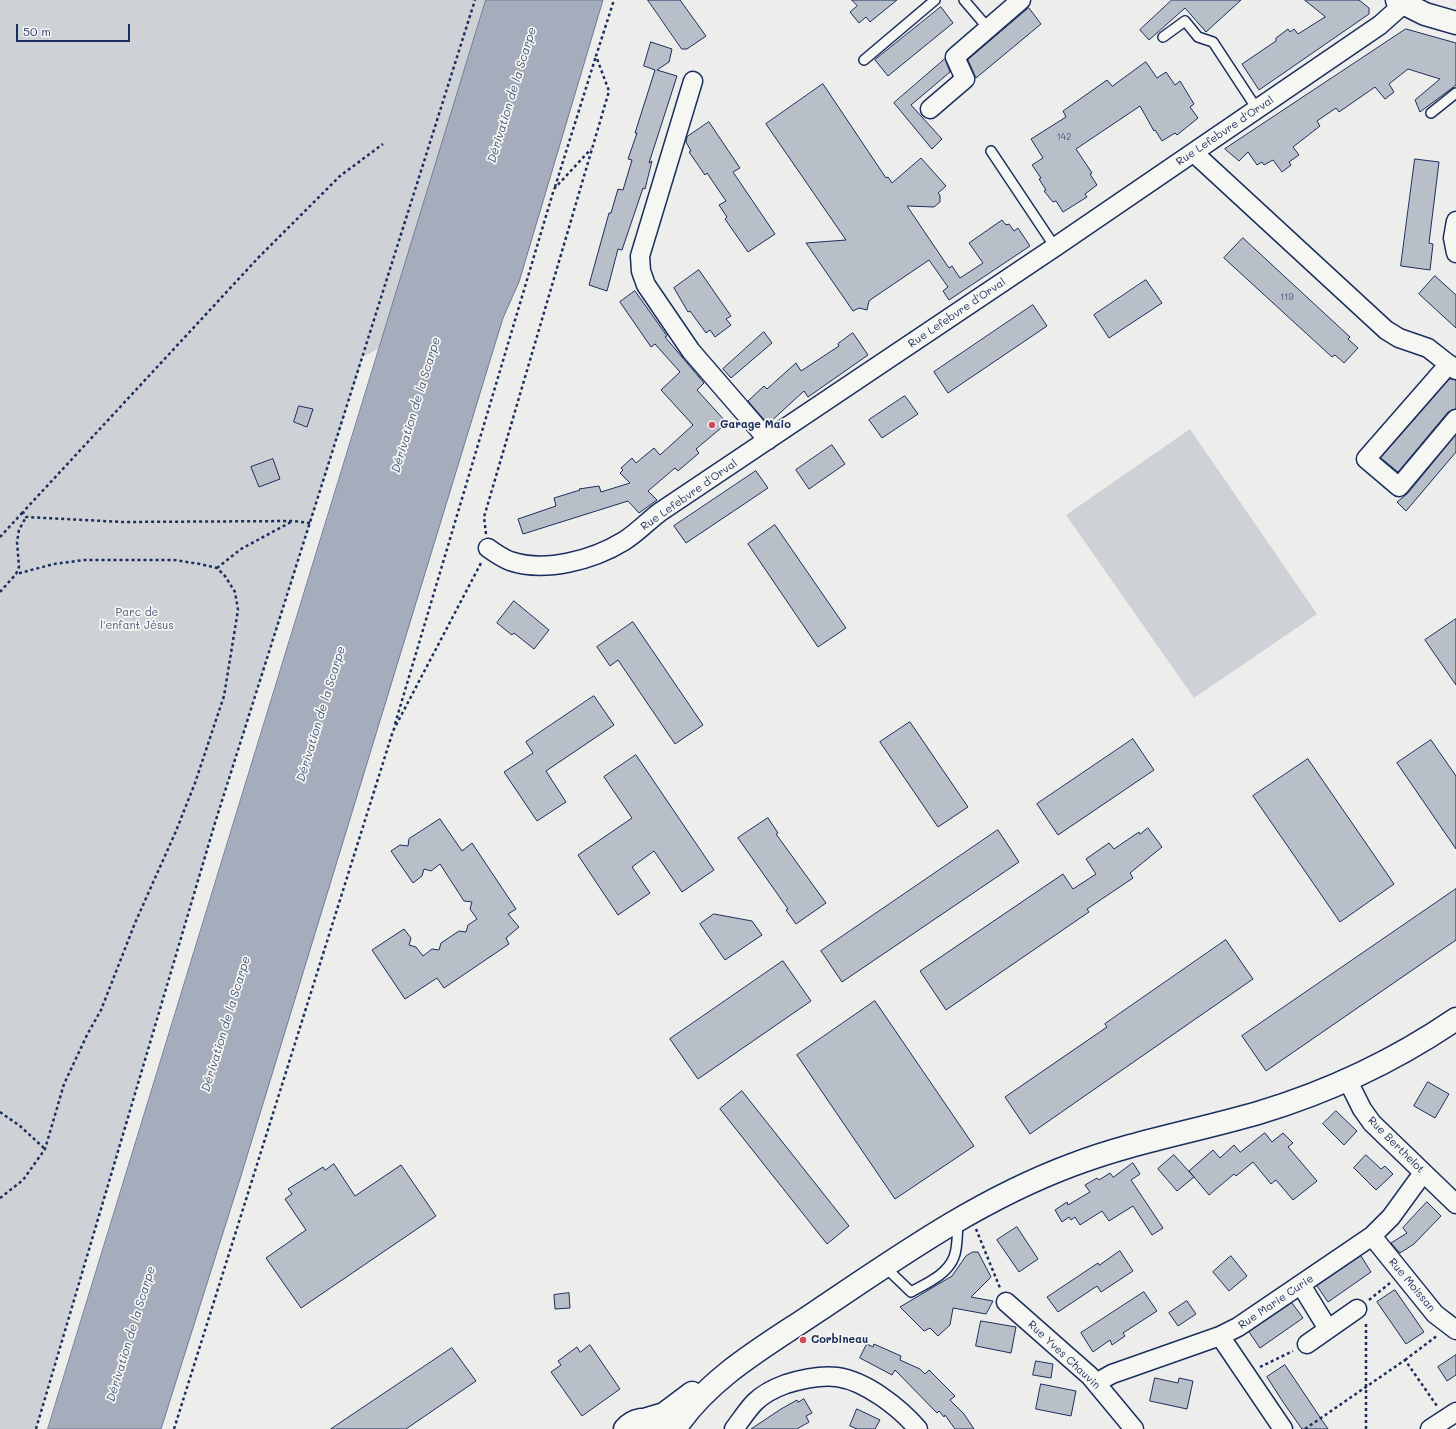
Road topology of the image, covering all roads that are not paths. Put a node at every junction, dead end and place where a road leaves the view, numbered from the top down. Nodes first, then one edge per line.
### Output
1 (964, 0) edge
2 (1021, 0) edge
3 (933, 1) edge
4 (1402, 1) edge
5 (1456, 23) edge
6 (988, 28) junction
7 (1163, 37) dead end
8 (864, 60) dead end
9 (693, 81) dead end
10 (1456, 93) edge
11 (930, 109) dead end
12 (1257, 109) junction
13 (1431, 113) dead end
14 (991, 151) dead end
15 (1194, 153) junction
16 (1456, 221) edge
17 (1055, 247) junction
18 (1456, 253) edge
19 (1453, 367) edge
20 (1456, 419) edge
21 (768, 440) junction
22 (488, 548) road end
23 (1456, 1019) edge
24 (1347, 1079) junction
25 (1424, 1173) junction
26 (1455, 1202) edge
27 (964, 1215) junction
28 (1372, 1236) junction
29 (884, 1266) junction
30 (1300, 1285) junction
31 (1006, 1302) road end
32 (1357, 1310) road end
33 (1454, 1325) edge
34 (1328, 1329) junction
35 (1220, 1336) junction
36 (1307, 1344) road end
37 (740, 1363) junction
38 (1096, 1383) junction
39 (1451, 1416) edge
40 (644, 1420) junction
41 (909, 1425) edge
42 (625, 1429) edge
43 (664, 1429) edge
44 (675, 1429) edge
45 (734, 1429) edge
46 (1134, 1429) edge
47 (1283, 1429) edge
48 (1430, 1429) edge

1 - 6 lane
2 - 6 street
3 - 8 lane
4 - 5 main road
4 - 12 street, Rue Lefebvre d'Orval
6 - 11 street
7 - 12 lane
9 - 21 street
10 - 13 lane
12 - 15 street, Rue Lefebvre d'Orval
14 - 17 lane
15 - 17 street, Rue Lefebvre d'Orval
15 - 19 street
16 - 18 street
17 - 21 street, Rue Lefebvre d'Orval
19 - 20 street
21 - 22 street, Rue Lefebvre d'Orval
23 - 24 main road
24 - 25 street, Rue Berthelot
24 - 27 main road
25 - 26 street, Rue Berthelot
25 - 28 street, Rue Marie Curie
27 - 29 main road
27 - 29 lane
28 - 30 street, Rue Marie Curie
28 - 33 street, Rue Moissan
29 - 37 main road
30 - 34 street
30 - 35 street, Rue Marie Curie
31 - 38 street, Rue Yves Chauvin
32 - 34 street
34 - 36 street
35 - 38 street, Rue Marie Curie
35 - 47 street
37 - 40 main road
37 - 44 main road
38 - 46 street, Rue Yves Chauvin
39 - 48 street
40 - 42 main road
40 - 43 main road
41 - 45 street

